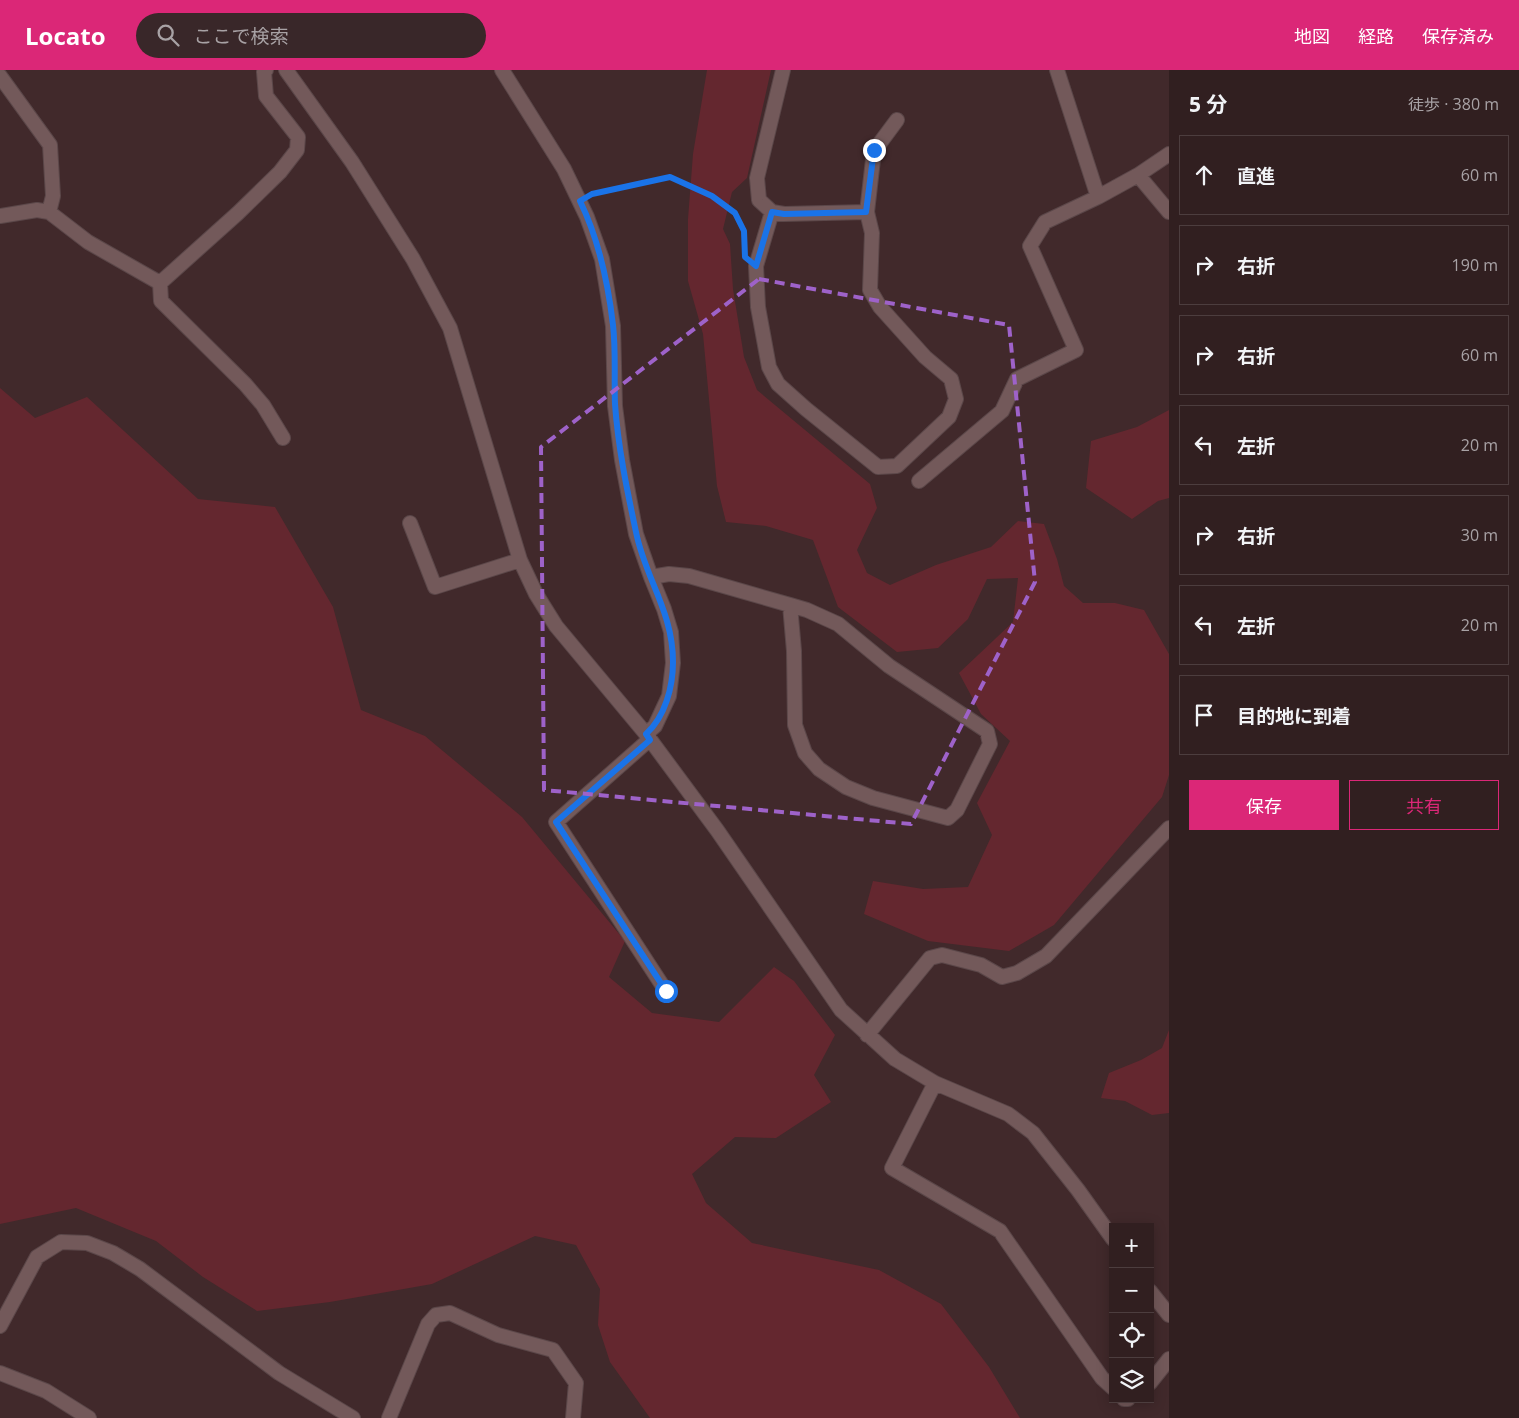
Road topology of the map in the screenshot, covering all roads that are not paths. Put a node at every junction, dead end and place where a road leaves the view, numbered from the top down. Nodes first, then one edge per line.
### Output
1 (266, 70) edge
2 (286, 70) edge
3 (502, 70) edge
4 (782, 70) edge
5 (1057, 70) edge
6 (0, 76) edge
7 (897, 120) dead end
8 (1169, 154) edge
9 (1138, 175) junction
10 (1098, 197) junction
11 (49, 212) junction
12 (772, 212) junction
13 (866, 212) junction
14 (1169, 212) edge
15 (0, 216) edge
16 (160, 283) junction
17 (283, 438) dead end
18 (919, 481) dead end
19 (410, 524) dead end
20 (520, 560) junction
21 (650, 577) junction
22 (790, 605) junction
23 (648, 737) junction
24 (1169, 828) edge
25 (666, 991) dead end
26 (867, 1035) junction
27 (934, 1083) junction
28 (1109, 1233) edge
29 (1154, 1296) edge
30 (1169, 1316) edge
31 (0, 1326) edge
32 (1169, 1359) edge
33 (0, 1372) edge
34 (1154, 1378) edge
35 (1109, 1384) edge
36 (89, 1418) edge
37 (352, 1418) edge
38 (389, 1418) edge
39 (572, 1418) edge

1 - 16 street
2 - 20 street
3 - 21 street
4 - 12 street
5 - 10 street
6 - 11 street
7 - 13 street
8 - 9 street
9 - 10 street
9 - 14 street
10 - 18 street
11 - 15 street
11 - 16 street
12 - 13 street
12 - 13 street
16 - 17 street
19 - 20 street
20 - 23 street
21 - 22 street
21 - 23 street
22 - 22 street
23 - 25 street
23 - 26 street
24 - 26 street
26 - 27 street
27 - 28 street
27 - 35 street
29 - 30 street
31 - 37 street
32 - 34 street
33 - 36 street
38 - 39 street

